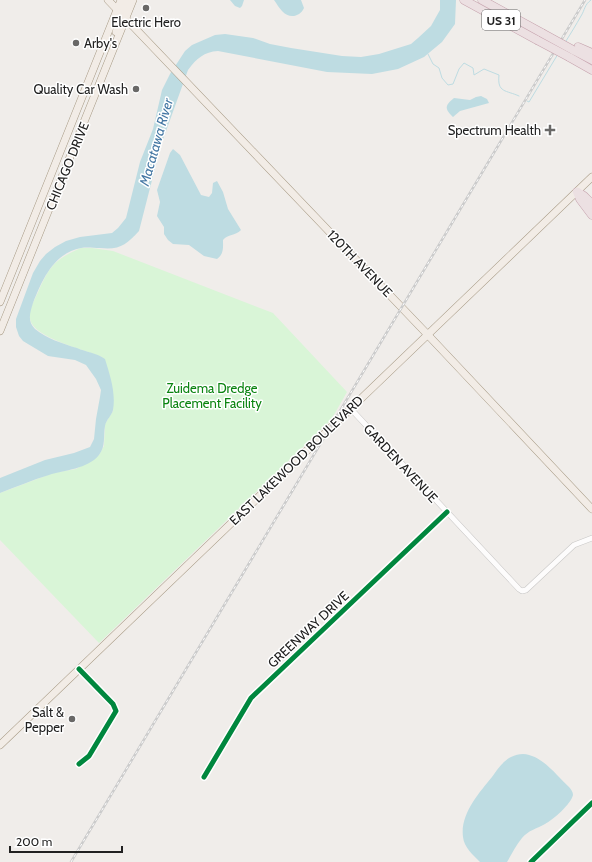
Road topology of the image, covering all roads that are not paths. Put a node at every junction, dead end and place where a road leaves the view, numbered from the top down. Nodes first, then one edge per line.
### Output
1 (108, 0) edge
2 (121, 0) edge
3 (127, 0) edge
4 (133, 0) edge
5 (464, 0) edge
6 (482, 0) edge
7 (122, 14) junction
8 (542, 36) junction
9 (573, 51) junction
10 (592, 53) edge
11 (592, 60) edge
12 (592, 70) edge
13 (84, 92) junction
14 (91, 108) junction
15 (592, 177) edge
16 (47, 186) junction
17 (577, 192) junction
18 (592, 204) edge
19 (592, 215) edge
20 (38, 238) junction
21 (0, 302) edge
22 (0, 331) edge
23 (427, 334) junction
24 (350, 408) junction
25 (592, 509) edge
26 (446, 512) junction
27 (592, 538) edge
28 (79, 669) junction
29 (0, 745) edge
30 (79, 764) dead end
31 (204, 777) dead end
32 (592, 803) edge
33 (530, 862) edge

1 - 7 main road, 120TH AVENUE
2 - 7 main road, CHICAGO DRIVE
3 - 7 main road
4 - 7 main road, CHICAGO DRIVE
5 - 8 highway, US 31
6 - 8 highway, US 31
7 - 13 main road, CHICAGO DRIVE
7 - 14 main road, CHICAGO DRIVE
7 - 23 main road, 120TH AVENUE
8 - 9 highway, US 31, bridge
8 - 9 highway
9 - 10 highway
9 - 11 highway, US 31
9 - 12 highway, US 31
13 - 14 main road
13 - 16 main road, CHICAGO DRIVE
14 - 20 main road, CHICAGO DRIVE
15 - 17 main road, EAST LAKEWOOD BOULEVARD
16 - 20 main road
16 - 21 main road, CHICAGO DRIVE
17 - 18 highway
17 - 19 highway
17 - 23 main road, EAST LAKEWOOD BOULEVARD
20 - 22 main road, CHICAGO DRIVE
23 - 24 main road, EAST LAKEWOOD BOULEVARD
23 - 25 main road, 120TH AVENUE
24 - 26 street, GARDEN AVENUE
24 - 28 main road, EAST LAKEWOOD BOULEVARD
26 - 27 street, GARDEN AVENUE
26 - 31 street, GREENWAY DRIVE
28 - 29 main road, EAST LAKEWOOD BOULEVARD
28 - 30 street
32 - 33 street

